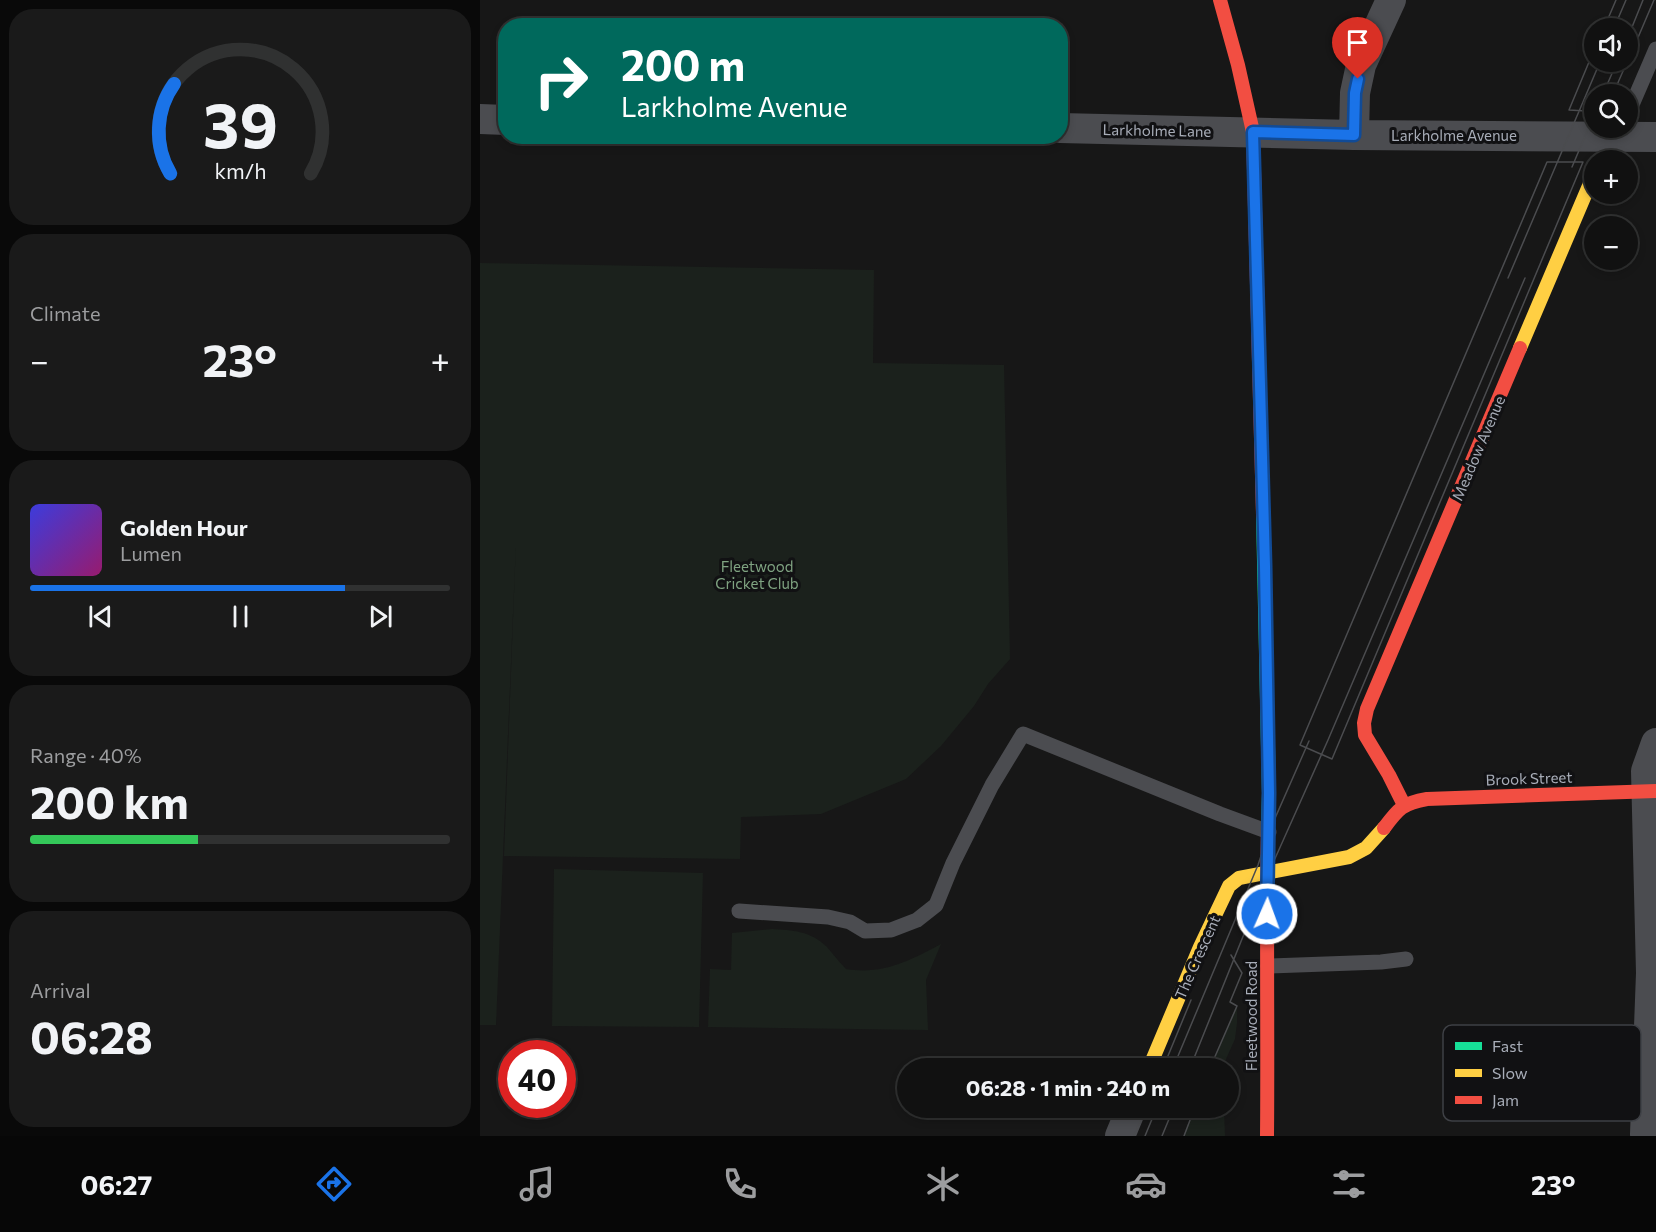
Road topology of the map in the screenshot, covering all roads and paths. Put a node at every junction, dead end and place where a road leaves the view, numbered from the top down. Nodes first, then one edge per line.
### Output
1 (1220, 0) edge
2 (1391, 0) edge
3 (1656, 49) edge
4 (1638, 88) edge
5 (480, 119) edge
6 (498, 120) edge
7 (1068, 128) edge
8 (1253, 132) junction
9 (1354, 135) junction
10 (1584, 135) edge
11 (1638, 136) edge
12 (1656, 137) edge
13 (1584, 198) edge
14 (1656, 743) edge
15 (1651, 791) edge
16 (1404, 805) junction
17 (1269, 832) junction
18 (1269, 872) junction
19 (739, 911) dead end
20 (1406, 959) dead end
21 (1268, 966) junction
22 (1653, 973) edge
23 (1153, 1058) edge
24 (1127, 1118) edge
25 (1645, 1134) dead end
26 (1120, 1136) edge
27 (1267, 1136) edge

1 - 8 street, Fleetwood Road
2 - 9 street
3 - 4 lane
5 - 6 street
7 - 8 street, Larkholme Lane
8 - 9 street, Larkholme Avenue
8 - 17 street, Fleetwood Road
9 - 10 street, Larkholme Avenue
11 - 12 street, Larkholme Avenue
13 - 16 street, Meadow Avenue
14 - 15 street
15 - 16 street, Brook Street
15 - 22 street
16 - 18 street
17 - 18 street, Fleetwood Road
17 - 19 lane
18 - 21 street, Fleetwood Road
18 - 23 street, The Crescent
20 - 21 lane
21 - 27 street, Fleetwood Road
22 - 25 street
24 - 26 street

